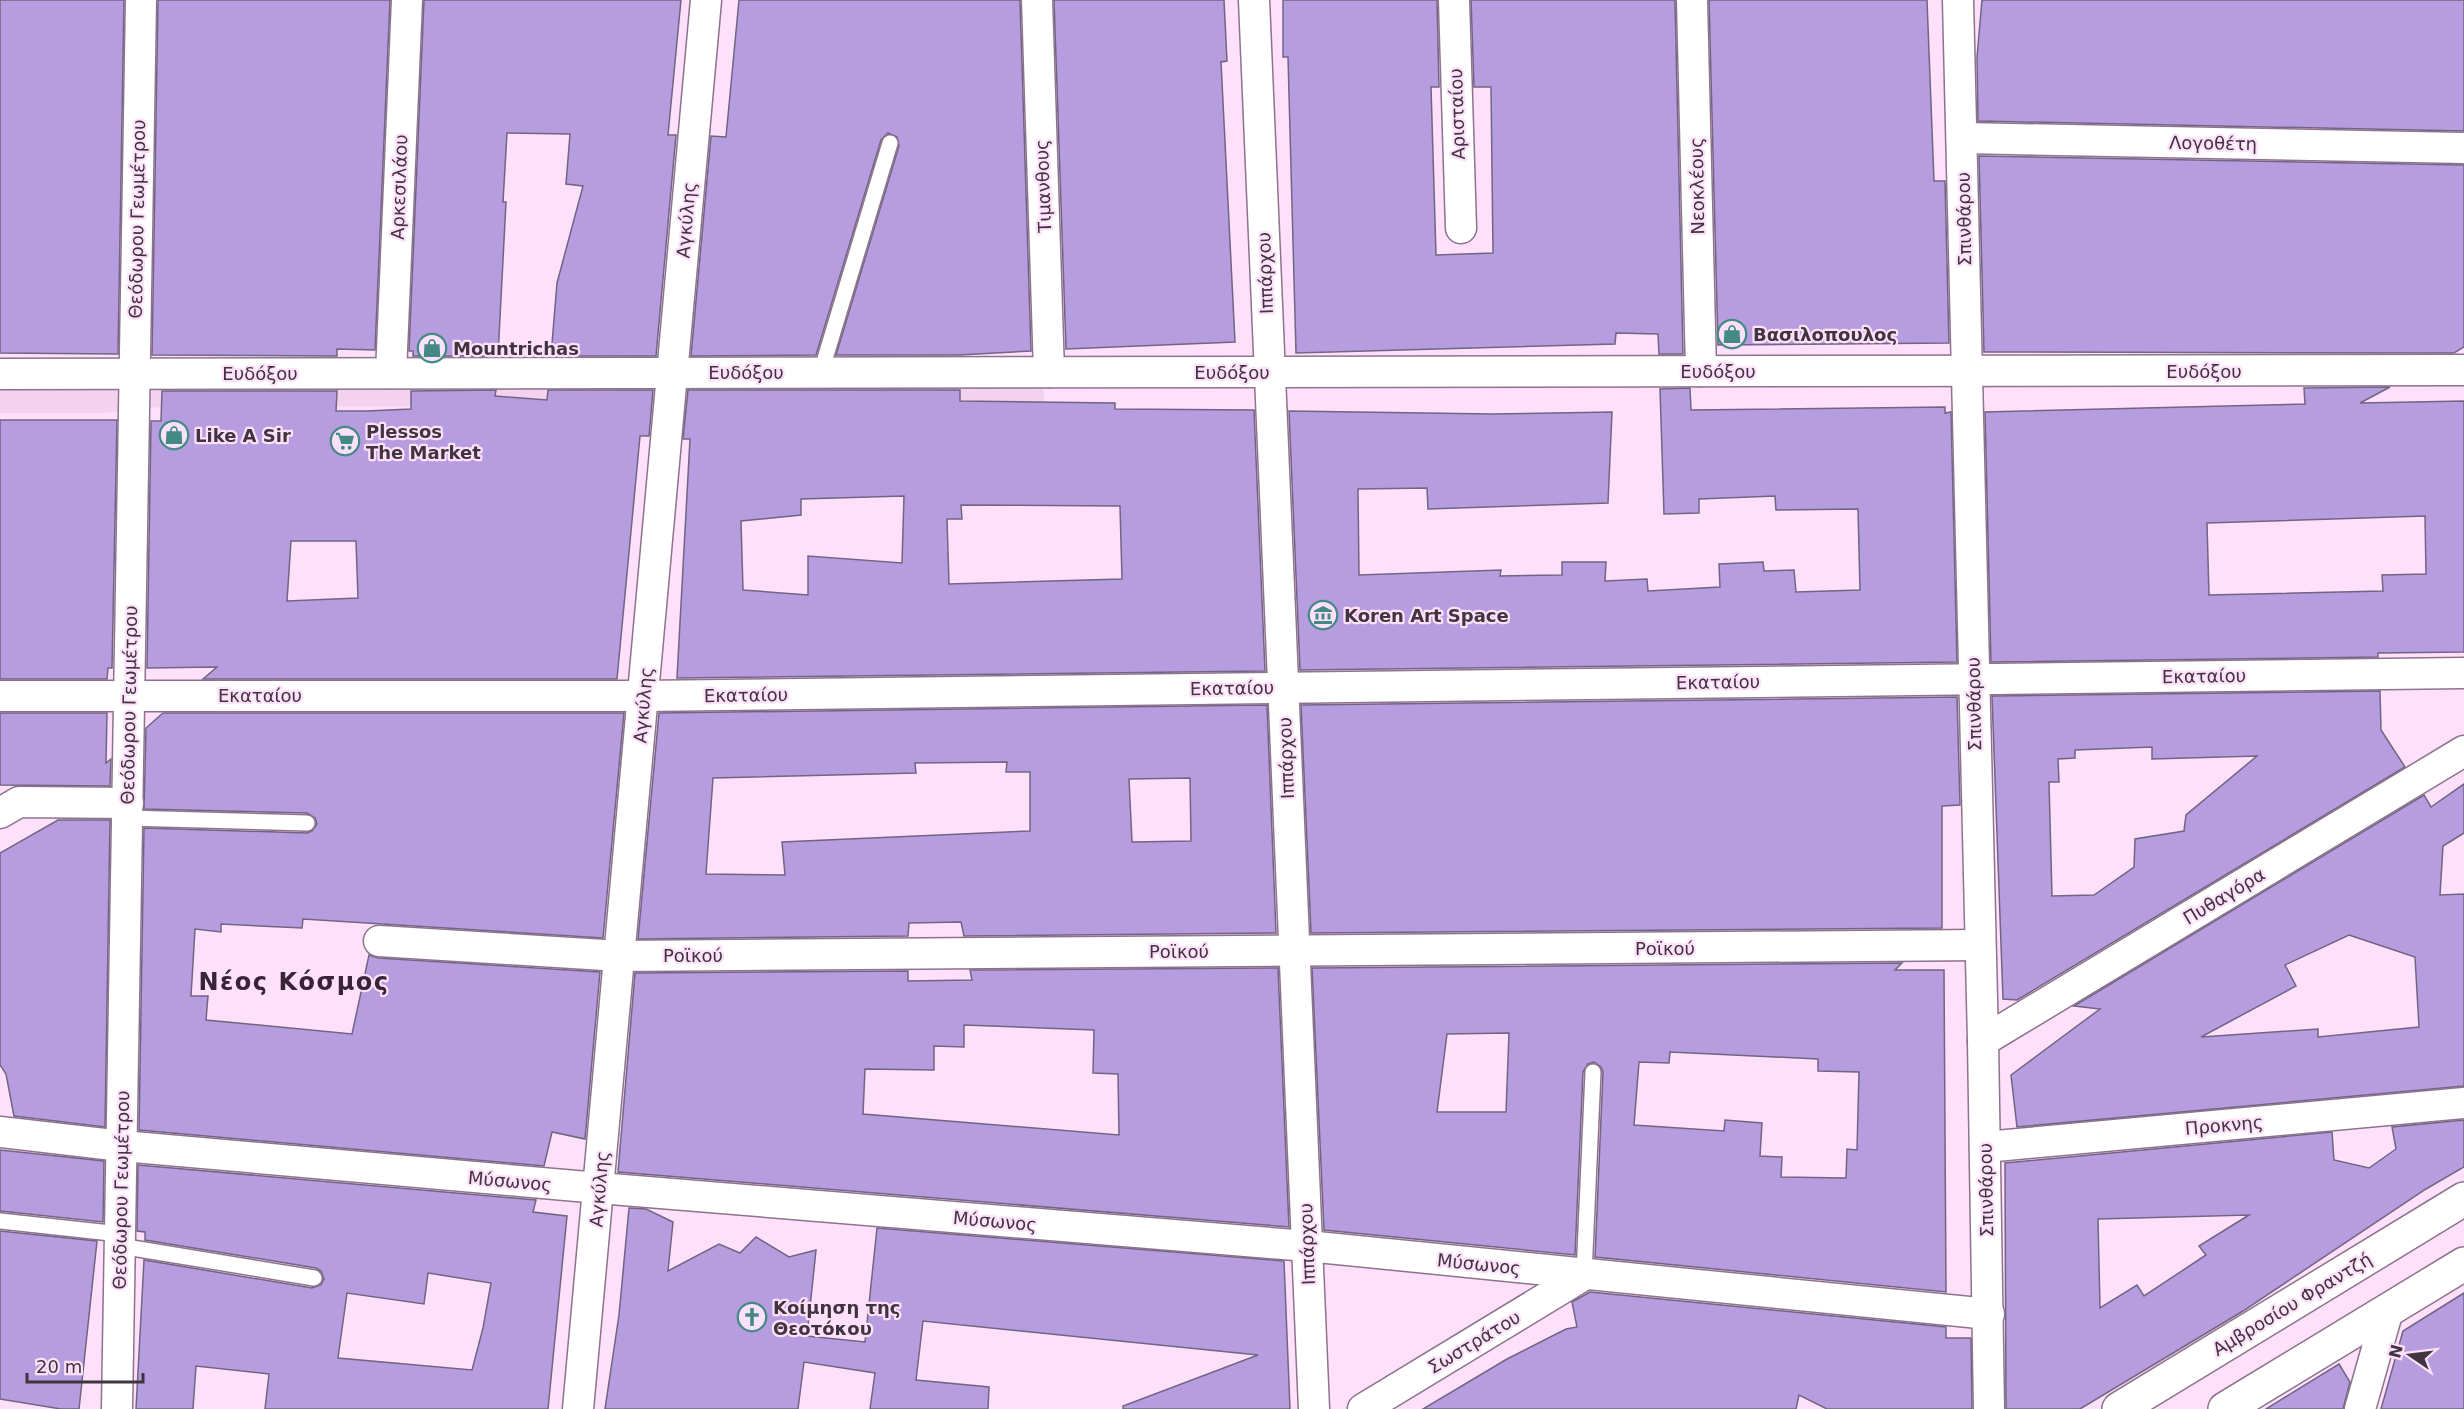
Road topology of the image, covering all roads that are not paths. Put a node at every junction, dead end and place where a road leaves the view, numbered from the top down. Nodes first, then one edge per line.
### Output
1 (141, 0) edge
2 (407, 0) edge
3 (706, 0) edge
4 (1038, 0) edge
5 (1254, 0) edge
6 (1454, 0) edge
7 (1692, 0) edge
8 (1958, 0) edge
9 (1963, 138) junction
10 (890, 142) dead end
11 (2464, 148) edge
12 (1461, 228) dead end
13 (2464, 370) edge
14 (1966, 371) junction
15 (821, 372) junction
16 (1049, 372) junction
17 (1269, 372) junction
18 (1701, 372) junction
19 (135, 373) junction
20 (391, 373) junction
21 (672, 373) junction
22 (0, 374) edge
23 (2464, 673) edge
24 (1974, 679) junction
25 (1283, 687) junction
26 (129, 695) junction
27 (0, 696) edge
28 (643, 696) junction
29 (2464, 751) edge
30 (127, 811) junction
31 (0, 813) edge
32 (307, 823) dead end
33 (379, 941) dead end
34 (1980, 945) junction
35 (1294, 951) junction
36 (620, 956) junction
37 (1983, 1041) junction
38 (1593, 1072) dead end
39 (2464, 1103) edge
40 (0, 1131) edge
41 (122, 1146) junction
42 (1985, 1147) junction
43 (599, 1188) junction
44 (2464, 1199) edge
45 (0, 1221) edge
46 (120, 1240) junction
47 (1307, 1246) junction
48 (2464, 1264) edge
49 (1584, 1275) junction
50 (314, 1278) dead end
51 (2388, 1310) junction
52 (1989, 1314) junction
53 (117, 1409) edge
54 (578, 1409) edge
55 (1314, 1409) edge
56 (1363, 1409) edge
57 (1989, 1409) edge
58 (2120, 1409) edge
59 (2225, 1409) edge
60 (2360, 1409) edge

1 - 19 street, Θεόδωρου Γεωμέτρου
2 - 20 street, Αρκεσιλάου
3 - 21 street, Αγκύλης
4 - 16 street, Τιμανθους
5 - 17 street, Ιππάρχου
6 - 12 street, Αρισταίου
7 - 18 street, Νεοκλέους
8 - 9 street, Σπινθάρου
9 - 11 street, Λογοθέτη
9 - 14 street, Σπινθάρου
10 - 15 lane
13 - 14 street, Ευδόξου
14 - 18 street, Ευδόξου
14 - 24 street, Σπινθάρου
15 - 16 street, Ευδόξου
15 - 21 street, Ευδόξου
16 - 17 street, Ευδόξου
17 - 18 street, Ευδόξου
17 - 25 street, Ιππάρχου
19 - 20 street, Ευδόξου
19 - 22 street, Ευδόξου
19 - 26 street, Θεόδωρου Γεωμέτρου
20 - 21 street, Ευδόξου
21 - 28 street, Αγκύλης
23 - 24 street, Εκαταίου
24 - 25 street, Εκαταίου
24 - 34 street, Σπινθάρου
25 - 28 street, Εκαταίου
25 - 35 street, Ιππάρχου
26 - 27 street, Εκαταίου
26 - 28 street, Εκαταίου
26 - 30 street, Θεόδωρου Γεωμέτρου
28 - 36 street, Αγκύλης
29 - 37 street, Πυθαγόρα
30 - 31 street
30 - 32 lane
30 - 41 street, Θεόδωρου Γεωμέτρου
33 - 36 street, Ροϊκού
34 - 35 street, Ροϊκού
34 - 37 street, Σπινθάρου
35 - 36 street, Ροϊκού
35 - 47 street, Ιππάρχου
36 - 43 street, Αγκύλης
37 - 42 street, Σπινθάρου
38 - 49 lane
39 - 42 street, Προκνης
40 - 41 street, Μύσωνος
41 - 43 street, Μύσωνος
41 - 46 street, Θεόδωρου Γεωμέτρου
42 - 52 street, Σπινθάρου
43 - 47 street, Μύσωνος
43 - 54 street, Αγκύλης
44 - 58 main road, Αμβροσίου Φραντζή
45 - 46 lane
46 - 50 lane
46 - 53 street, Θεόδωρου Γεωμέτρου
47 - 49 street, Μύσωνος
47 - 55 street, Ιππάρχου
48 - 51 main road
49 - 52 street, Μύσωνος
49 - 56 street, Σωστράτου
51 - 59 main road
51 - 60 street
52 - 57 street, Σπινθάρου

